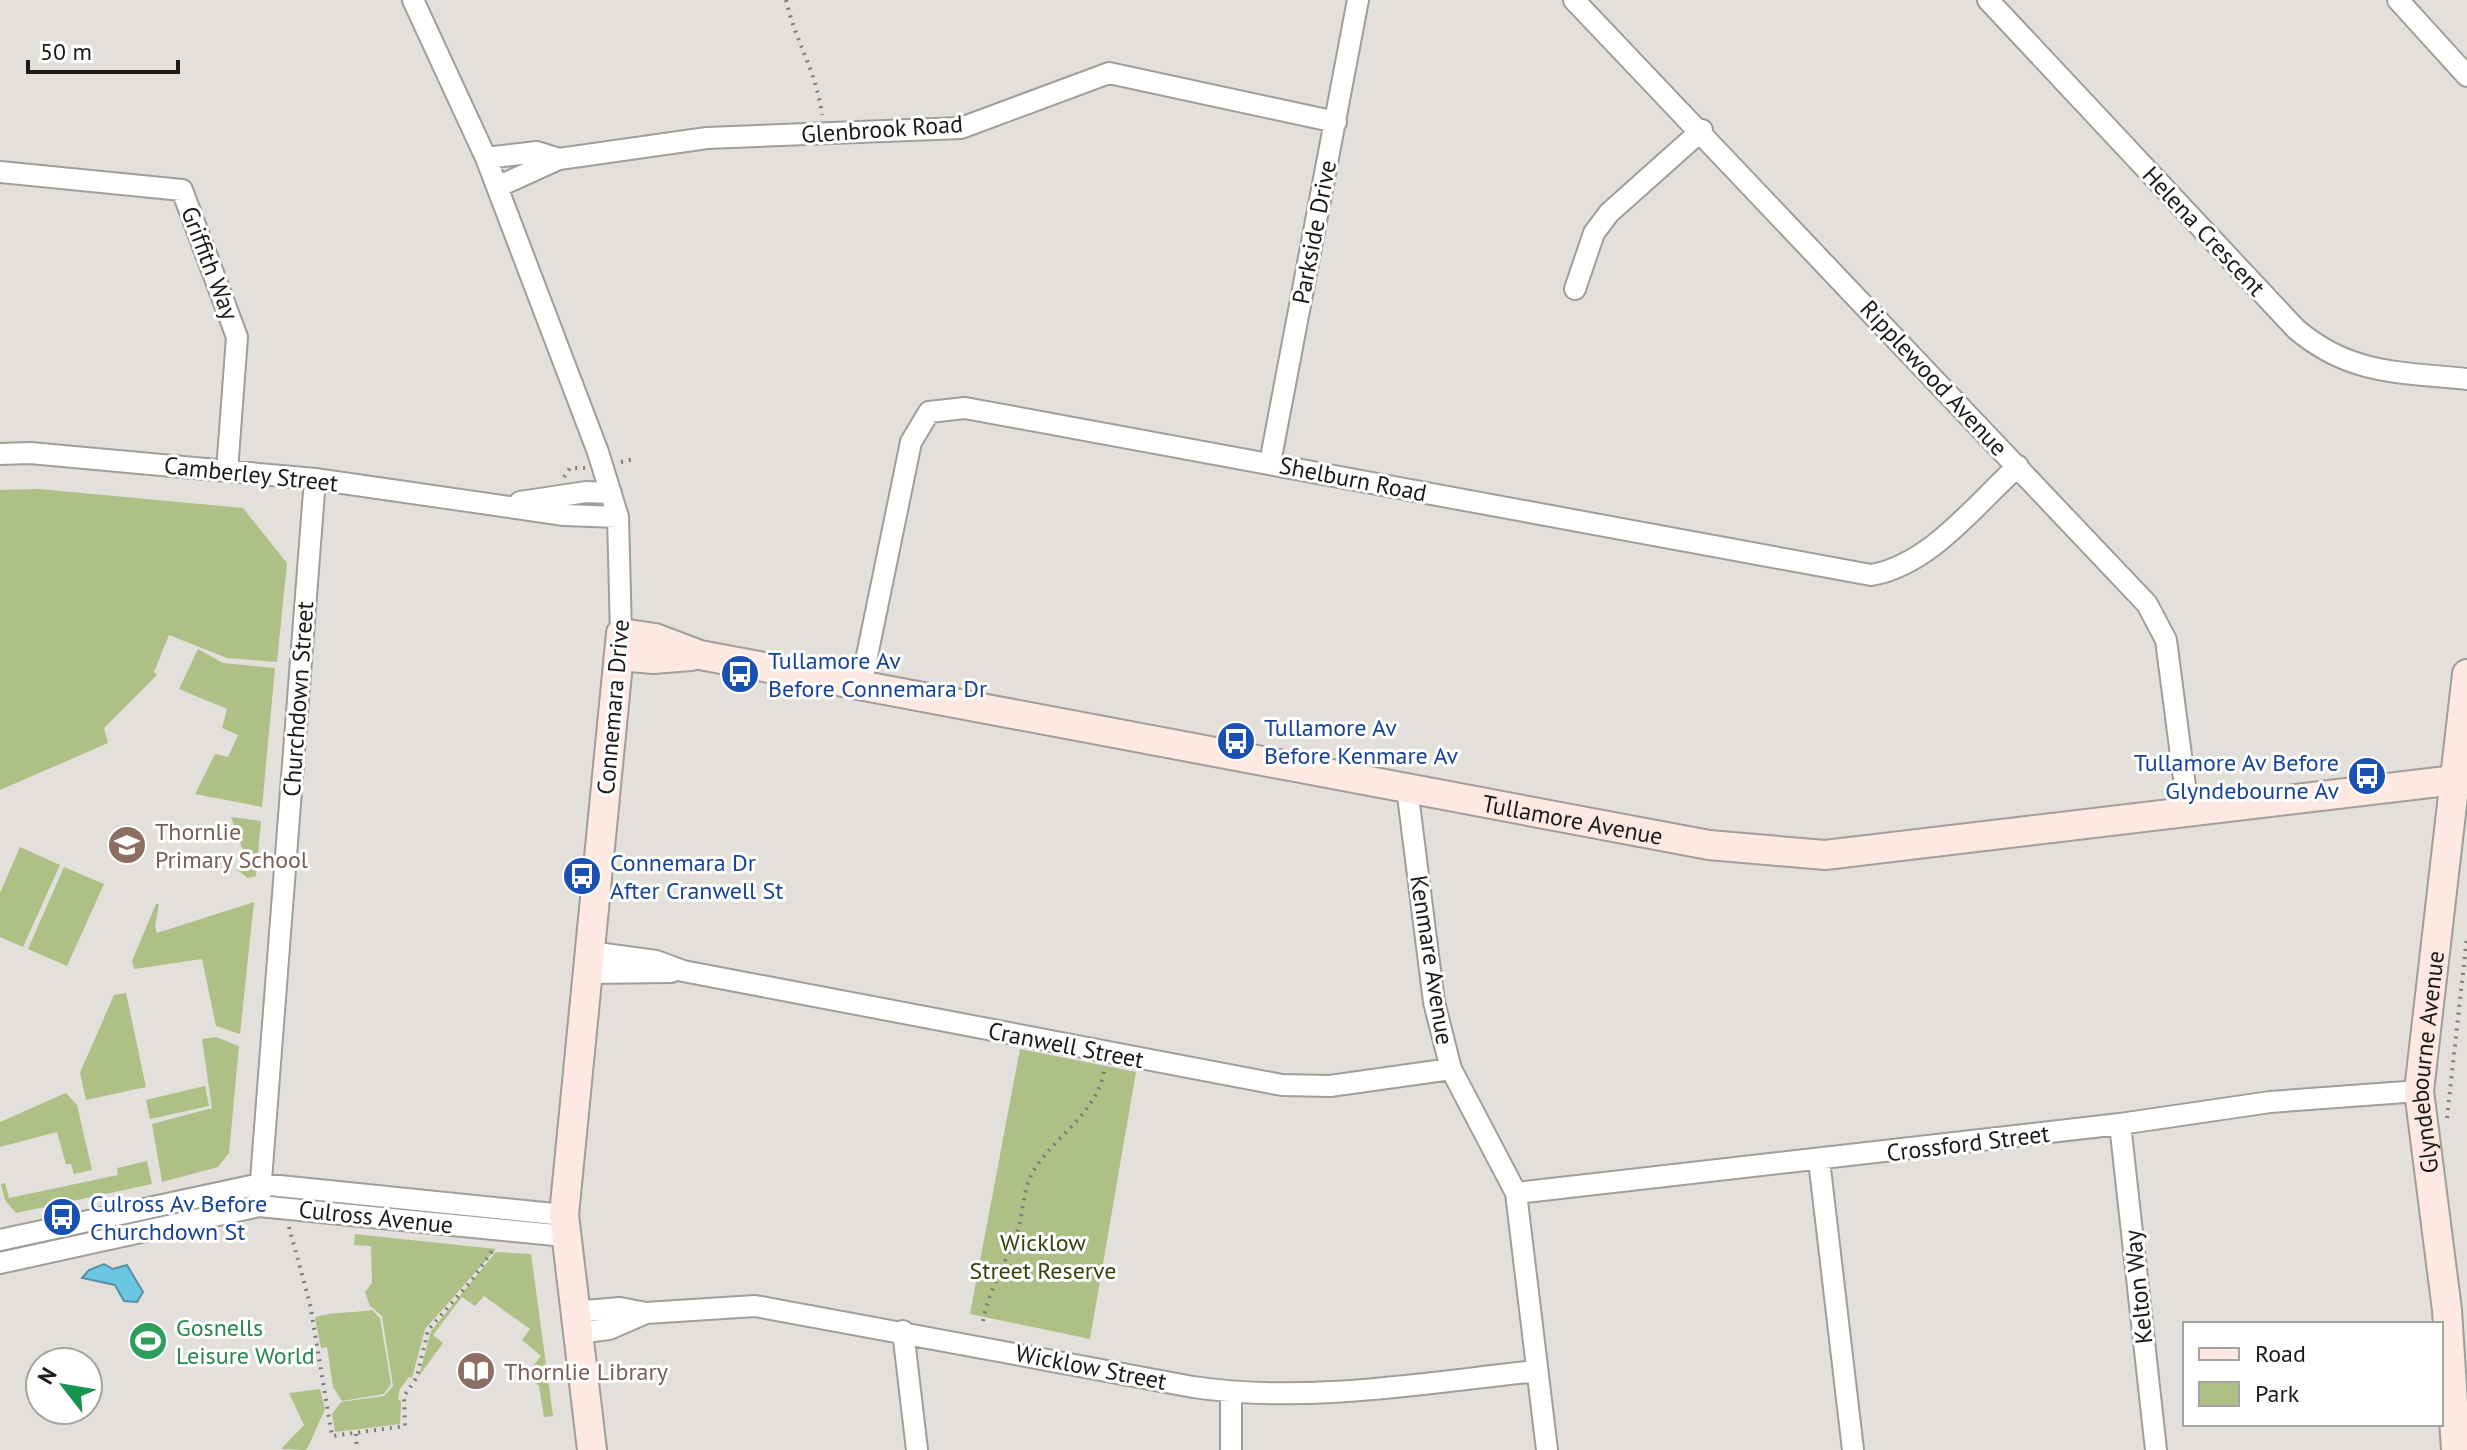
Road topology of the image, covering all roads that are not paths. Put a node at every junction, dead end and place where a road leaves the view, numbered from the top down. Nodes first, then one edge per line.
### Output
1 (413, 0) edge
2 (1358, 0) edge
3 (1574, 0) edge
4 (1988, 0) edge
5 (2410, 4) edge
6 (2467, 76) edge
7 (1336, 122) junction
8 (1702, 130) junction
9 (486, 158) junction
10 (559, 159) junction
11 (0, 172) edge
12 (497, 187) junction
13 (1575, 289) dead end
14 (2467, 379) edge
15 (0, 454) edge
16 (1270, 463) junction
17 (2018, 466) junction
18 (227, 471) junction
19 (315, 479) junction
20 (611, 493) junction
21 (501, 505) junction
22 (618, 517) junction
23 (620, 644) junction
24 (2467, 674) edge
25 (861, 685) junction
26 (2455, 780) junction
27 (1407, 788) junction
28 (2188, 809) junction
29 (589, 962) junction
30 (1451, 1069) junction
31 (2419, 1091) junction
32 (2120, 1124) junction
33 (1819, 1160) junction
34 (260, 1184) junction
35 (1516, 1193) junction
36 (259, 1206) junction
37 (565, 1225) junction
38 (0, 1240) edge
39 (0, 1263) edge
40 (576, 1323) junction
41 (903, 1331) junction
42 (1537, 1371) junction
43 (1231, 1393) junction
44 (592, 1450) edge
45 (917, 1450) edge
46 (1231, 1450) edge
47 (1547, 1450) edge
48 (1853, 1450) edge
49 (2156, 1450) edge
50 (2456, 1450) edge

1 - 9 street, Connemara Drive
2 - 7 street, Parkside Drive
3 - 8 street, Ripplewood Avenue
4 - 14 street, Helena Crescent
5 - 6 street
7 - 10 street, Glenbrook Road
7 - 16 street, Parkside Drive
8 - 13 street
8 - 17 street, Ripplewood Avenue
9 - 10 street, Glenbrook Road
9 - 12 street, Connemara Drive
10 - 12 street, Glenbrook Road
11 - 18 street, Griffith Way
12 - 20 street, Connemara Drive
15 - 18 street, Camberley Street
16 - 17 street, Shelburn Road
16 - 25 street, Shelburn Road
17 - 28 street, Ripplewood Avenue
18 - 19 street, Camberley Street
19 - 21 street, Camberley Street
19 - 34 street, Churchdown Street
20 - 21 street, Camberley Street
20 - 22 street, Connemara Drive
21 - 22 street, Camberley Street
22 - 23 street, Connemara Drive
23 - 25 street, Tullamore Avenue
23 - 29 street, Connemara Drive
24 - 26 street, Glyndebourne Avenue
25 - 27 street, Tullamore Avenue
26 - 28 street, Tullamore Avenue
26 - 31 street, Glyndebourne Avenue
27 - 28 street, Tullamore Avenue
27 - 30 street, Kenmare Avenue
29 - 30 street, Cranwell Street
29 - 37 street, Connemara Drive
30 - 35 street, Kenmare Avenue
31 - 32 street, Crossford Street
31 - 50 street, Glyndebourne Avenue
32 - 33 street, Crossford Street
32 - 49 street, Kelton Way
33 - 35 street, Crossford Street
33 - 48 street
34 - 36 street, Churchdown Street
34 - 37 street, Culross Avenue
34 - 38 street, Culross Avenue
35 - 42 street, Kenmare Avenue
36 - 37 street, Culross Avenue
36 - 39 street, Culross Avenue
37 - 40 street, Connemara Drive
40 - 41 street, Wicklow Street
40 - 44 street, Connemara Drive
41 - 43 street, Wicklow Street
41 - 45 street
42 - 43 street, Wicklow Street
42 - 47 street, Kenmare Avenue
43 - 46 street

